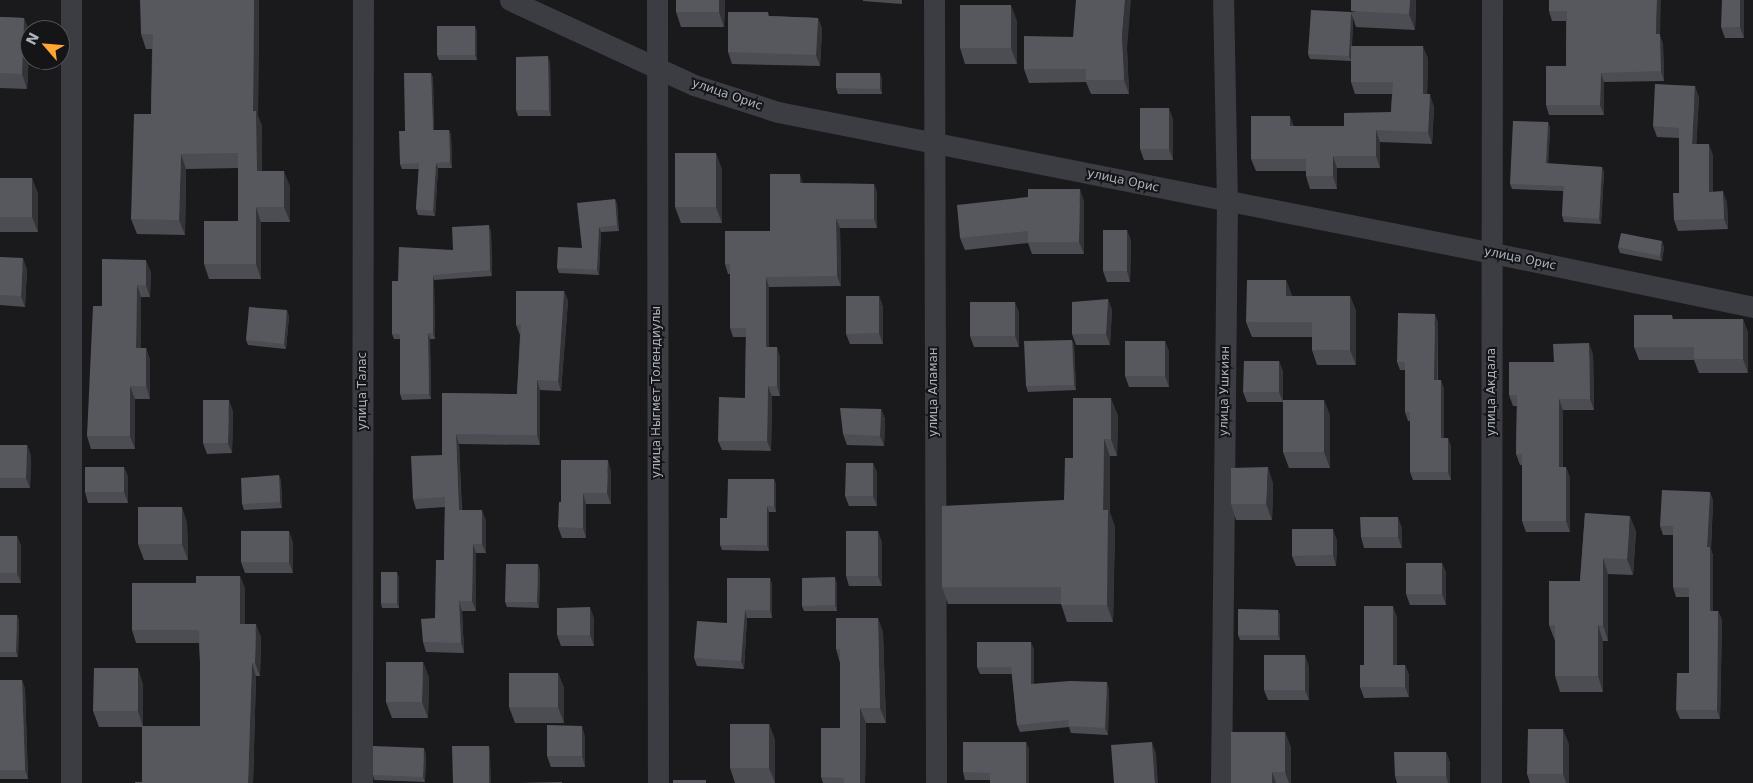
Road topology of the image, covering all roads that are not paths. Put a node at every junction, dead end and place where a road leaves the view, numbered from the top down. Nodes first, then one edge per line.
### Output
1 (70, 0) edge
2 (363, 0) edge
3 (510, 0) edge
4 (657, 0) edge
5 (934, 0) edge
6 (1223, 0) edge
7 (1492, 0) edge
8 (657, 69) junction
9 (934, 142) junction
10 (1227, 203) junction
11 (1493, 253) junction
12 (1753, 308) edge
13 (71, 783) edge
14 (362, 783) edge
15 (658, 783) edge
16 (936, 783) edge
17 (1221, 783) edge
18 (1491, 783) edge

1 - 13 street
2 - 14 street, улица Талас
3 - 8 street, улица Орис
4 - 8 street, улица Ныгмет Толендиулы
5 - 9 street, улица Аламан
6 - 10 street, улица Ушкиян
7 - 11 street, улица Акдала
8 - 9 street, улица Орис
8 - 15 street, улица Ныгмет Толендиулы
9 - 10 street, улица Орис
9 - 16 street, улица Аламан
10 - 11 street, улица Орис
10 - 17 street, улица Ушкиян
11 - 12 street, улица Орис
11 - 18 street, улица Акдала

